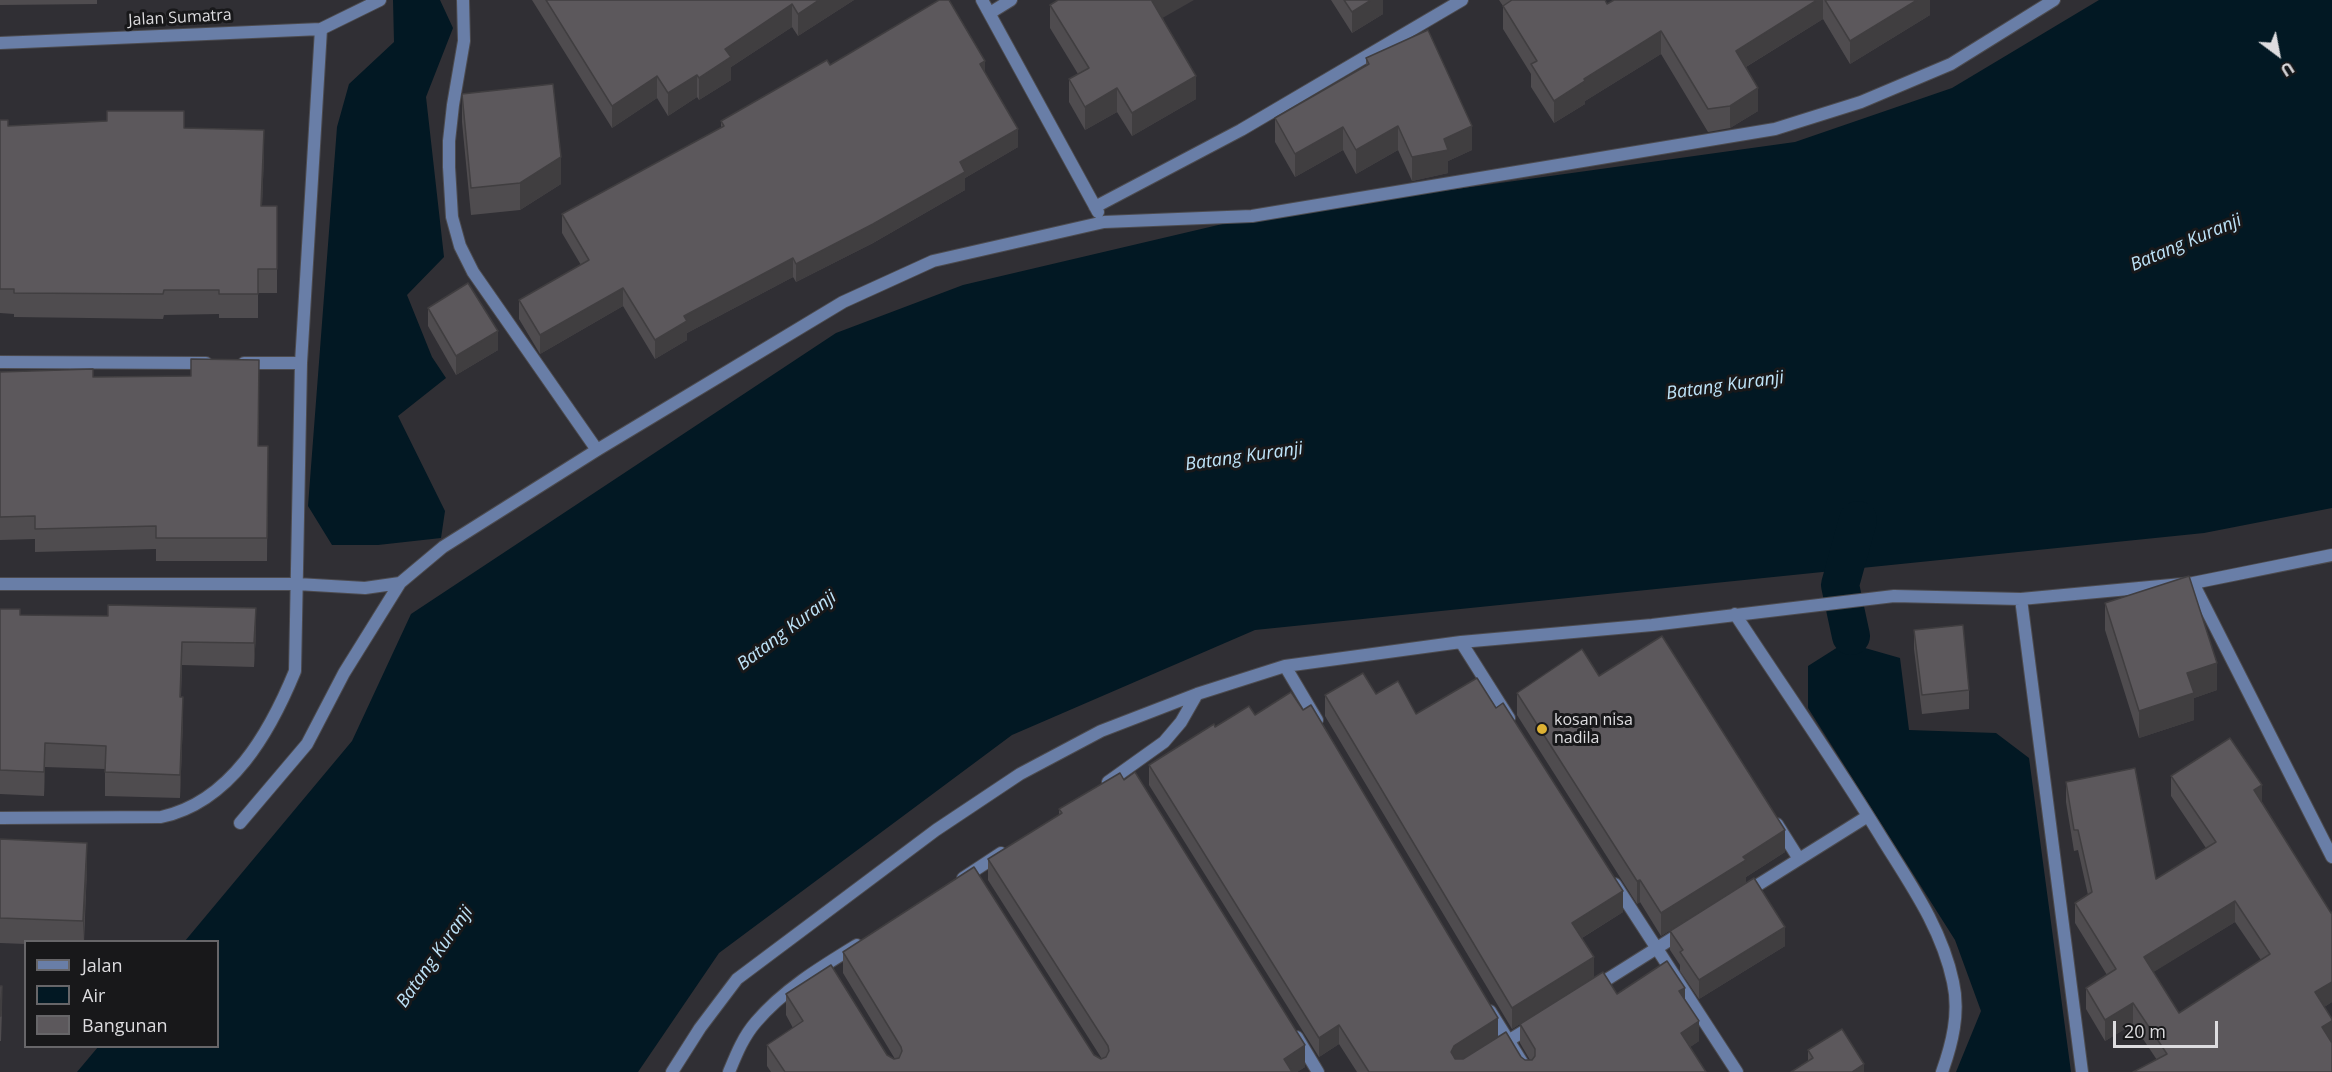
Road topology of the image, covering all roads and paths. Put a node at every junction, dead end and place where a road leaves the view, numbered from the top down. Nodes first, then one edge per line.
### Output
1 (380, 0) edge
2 (462, 0) edge
3 (982, 0) edge
4 (1011, 0) edge
5 (1462, 0) edge
6 (2054, 0) edge
7 (356, 8) edge
8 (990, 13) junction
9 (321, 29) junction
10 (0, 43) edge
11 (1095, 207) junction
12 (1104, 222) junction
13 (0, 362) edge
14 (301, 363) junction
15 (597, 450) junction
16 (2332, 555) edge
17 (400, 583) junction
18 (2193, 583) junction
19 (0, 584) edge
20 (297, 584) junction
21 (2021, 599) junction
22 (1735, 614) junction
23 (1461, 642) junction
24 (1286, 666) junction
25 (1197, 694) junction
26 (1321, 727) edge
27 (1517, 731) edge
28 (1100, 788) edge
29 (1768, 810) edge
30 (1868, 816) junction
31 (0, 818) edge
32 (240, 823) dead end
33 (1012, 846) edge
34 (2332, 856) edge
35 (1799, 859) junction
36 (1605, 870) edge
37 (953, 884) edge
38 (1732, 901) edge
39 (1694, 925) edge
40 (866, 939) edge
41 (1656, 949) junction
42 (1587, 992) edge
43 (1484, 1001) edge
44 (1547, 1017) edge
45 (1287, 1021) edge
46 (1508, 1041) junction
47 (1488, 1053) edge
48 (672, 1072) edge
49 (729, 1072) edge
50 (1318, 1072) edge
51 (1528, 1072) edge
52 (1737, 1072) edge
53 (1942, 1072) edge
54 (2082, 1072) edge

1 - 7 street, Jalan Sumatra
2 - 15 street
3 - 8 street
4 - 8 street
5 - 11 street
6 - 12 street
7 - 9 street, Jalan Sumatra
8 - 11 street
9 - 10 street, Jalan Sumatra
9 - 14 street
11 - 12 street
12 - 15 street
13 - 14 street
14 - 20 street
15 - 17 street
16 - 18 street
17 - 20 street
17 - 32 street
18 - 21 street
18 - 34 street
19 - 20 street
20 - 31 street
21 - 22 street
21 - 54 street
22 - 23 street
22 - 30 street
23 - 24 street
23 - 27 street
24 - 25 street
24 - 26 street
25 - 28 street
25 - 48 street
29 - 35 street
30 - 35 street
30 - 53 street
33 - 37 street
35 - 38 street
36 - 41 street
39 - 41 street
40 - 49 street
41 - 42 street
41 - 52 street
43 - 46 street
44 - 46 street
45 - 50 street
46 - 47 street
46 - 51 street

